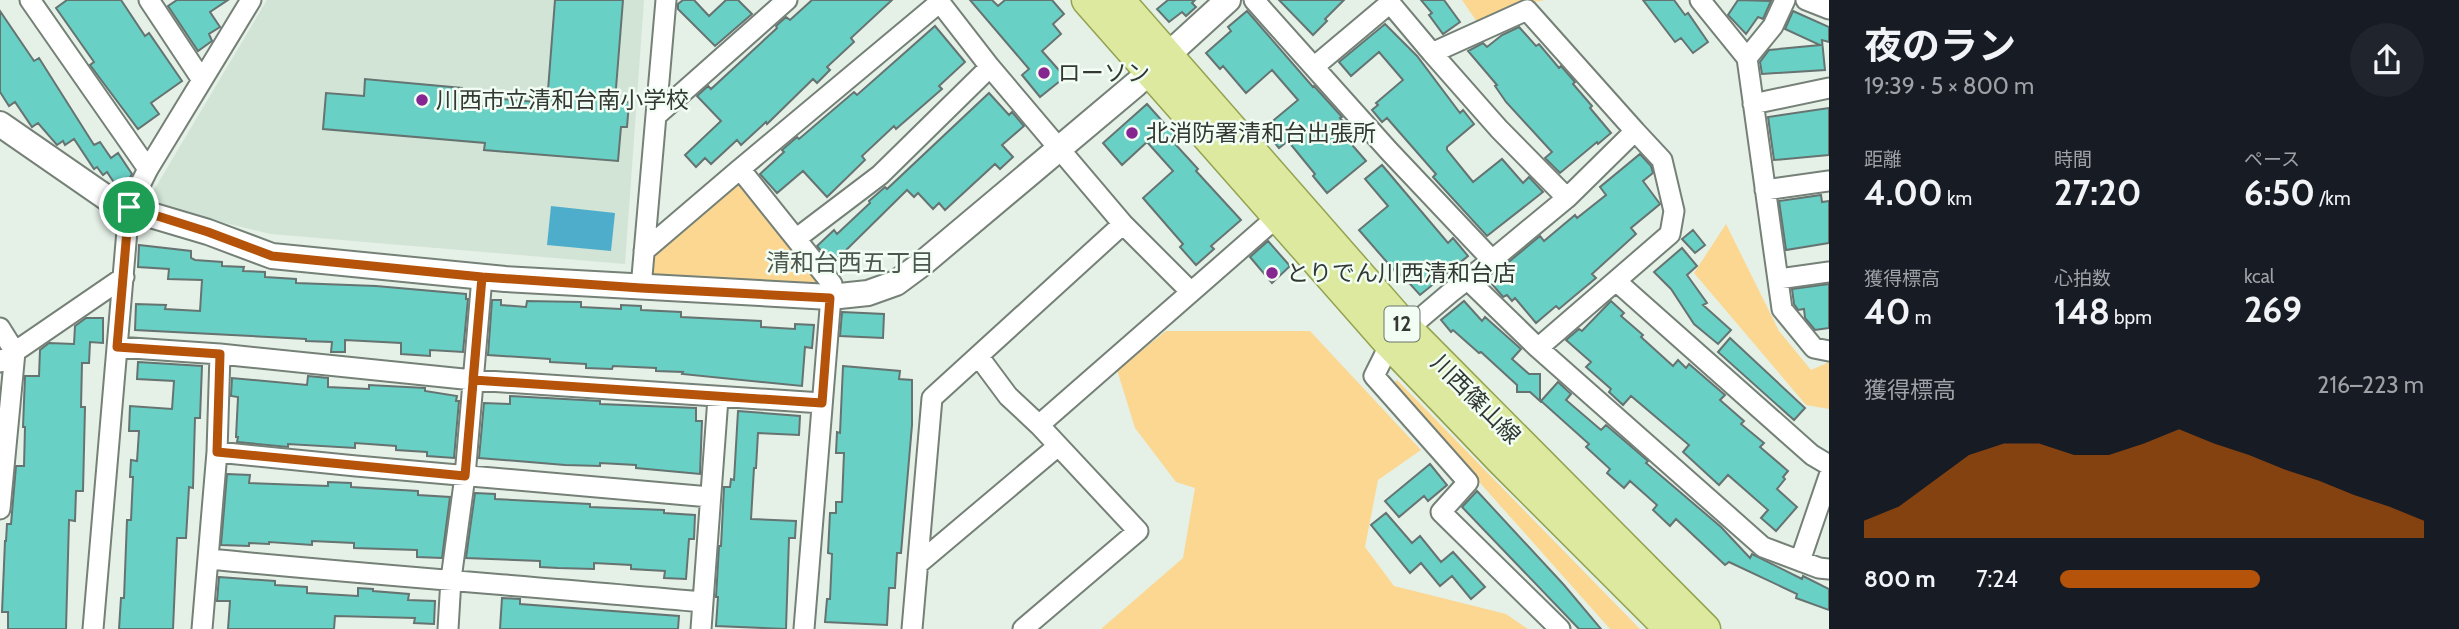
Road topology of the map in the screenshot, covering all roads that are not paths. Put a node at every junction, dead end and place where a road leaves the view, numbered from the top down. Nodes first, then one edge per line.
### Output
1 (30, 0) edge
2 (149, 0) edge
3 (251, 0) edge
4 (666, 0) edge
5 (787, 0) edge
6 (1087, 0) edge
7 (1119, 0) edge
8 (1228, 0) edge
9 (1254, 0) edge
10 (1700, 0) edge
11 (1784, 0) edge
12 (1806, 0) edge
13 (939, 1) edge
14 (1829, 9) edge
15 (1432, 53) junction
16 (1747, 58) junction
17 (1158, 64) junction
18 (1315, 66) junction
19 (990, 67) junction
20 (202, 80) junction
21 (1829, 88) edge
22 (1754, 104) junction
23 (656, 116) junction
24 (0, 124) edge
25 (1635, 131) junction
26 (1059, 147) junction
27 (148, 169) junction
28 (740, 169) junction
29 (1829, 181) edge
30 (1765, 190) junction
31 (1567, 198) junction
32 (129, 207) junction
33 (1277, 216) junction
34 (1123, 224) junction
35 (797, 238) junction
36 (644, 251) junction
37 (1492, 260) junction
38 (1829, 272) edge
39 (124, 277) junction
40 (482, 277) junction
41 (1778, 279) junction
42 (1468, 280) junction
43 (1616, 281) junction
44 (641, 288) junction
45 (1191, 292) junction
46 (830, 298) junction
47 (0, 328) edge
48 (1398, 337) junction
49 (117, 347) junction
50 (1538, 348) junction
51 (1829, 351) edge
52 (220, 354) junction
53 (8, 357) edge
54 (979, 357) junction
55 (473, 380) junction
56 (718, 398) junction
57 (822, 403) junction
58 (1039, 425) junction
59 (1058, 446) junction
60 (217, 452) junction
61 (1829, 465) edge
62 (465, 476) junction
63 (1829, 476) edge
64 (2, 484) edge
65 (710, 496) junction
66 (0, 509) edge
67 (209, 559) junction
68 (1800, 561) junction
69 (918, 564) junction
70 (1829, 569) edge
71 (451, 579) junction
72 (703, 602) junction
73 (93, 629) edge
74 (202, 629) edge
75 (448, 629) edge
76 (701, 629) edge
77 (804, 629) edge
78 (912, 629) edge
79 (1023, 629) edge
80 (1560, 629) edge
81 (1670, 629) edge
82 (1705, 629) edge

1 - 27 street
2 - 20 street
3 - 20 street
4 - 23 street
5 - 23 street
6 - 17 main road, 川西篠山線 / 12
7 - 17 main road, 川西篠山線 / 12
8 - 17 street
9 - 18 street
10 - 16 street
11 - 16 street
12 - 14 street
13 - 19 street
13 - 28 street
15 - 18 street
15 - 25 street
15 - 31 street
16 - 22 street
17 - 26 street
17 - 33 main road, 川西篠山線 / 12
17 - 48 main road, 川西篠山線 / 12
18 - 37 street
19 - 26 street
19 - 35 street
20 - 27 street
21 - 22 street
22 - 30 street
23 - 36 street
24 - 32 street
25 - 31 street
25 - 43 street
26 - 34 street
26 - 46 street
27 - 32 street
28 - 35 street
28 - 36 street
29 - 30 street
30 - 41 street
31 - 37 street
32 - 39 street
32 - 40 street
33 - 45 street
33 - 48 main road, 川西篠山線 / 12
34 - 45 street
34 - 54 street
35 - 46 street
36 - 44 street
37 - 42 street
38 - 41 street
39 - 49 street
39 - 53 street
40 - 44 street
40 - 55 street
41 - 51 street
42 - 48 street
42 - 50 street
43 - 50 street
43 - 61 street
44 - 46 street
45 - 58 street
46 - 57 street
47 - 53 street
48 - 80 street
48 - 81 main road, 川西篠山線 / 12
48 - 82 main road, 川西篠山線 / 12
49 - 52 street
49 - 73 street
50 - 68 street
52 - 55 street
52 - 60 street
53 - 64 street
54 - 58 street
54 - 69 street
55 - 56 street
55 - 62 street
56 - 57 street
56 - 65 street
57 - 77 street
58 - 59 street
59 - 69 street
59 - 79 street
60 - 62 street
60 - 67 street
62 - 65 street
62 - 71 street
63 - 68 street
64 - 66 street
65 - 72 street
67 - 71 street
67 - 74 street
68 - 70 street
69 - 78 street
71 - 72 street
71 - 75 street
72 - 76 street

